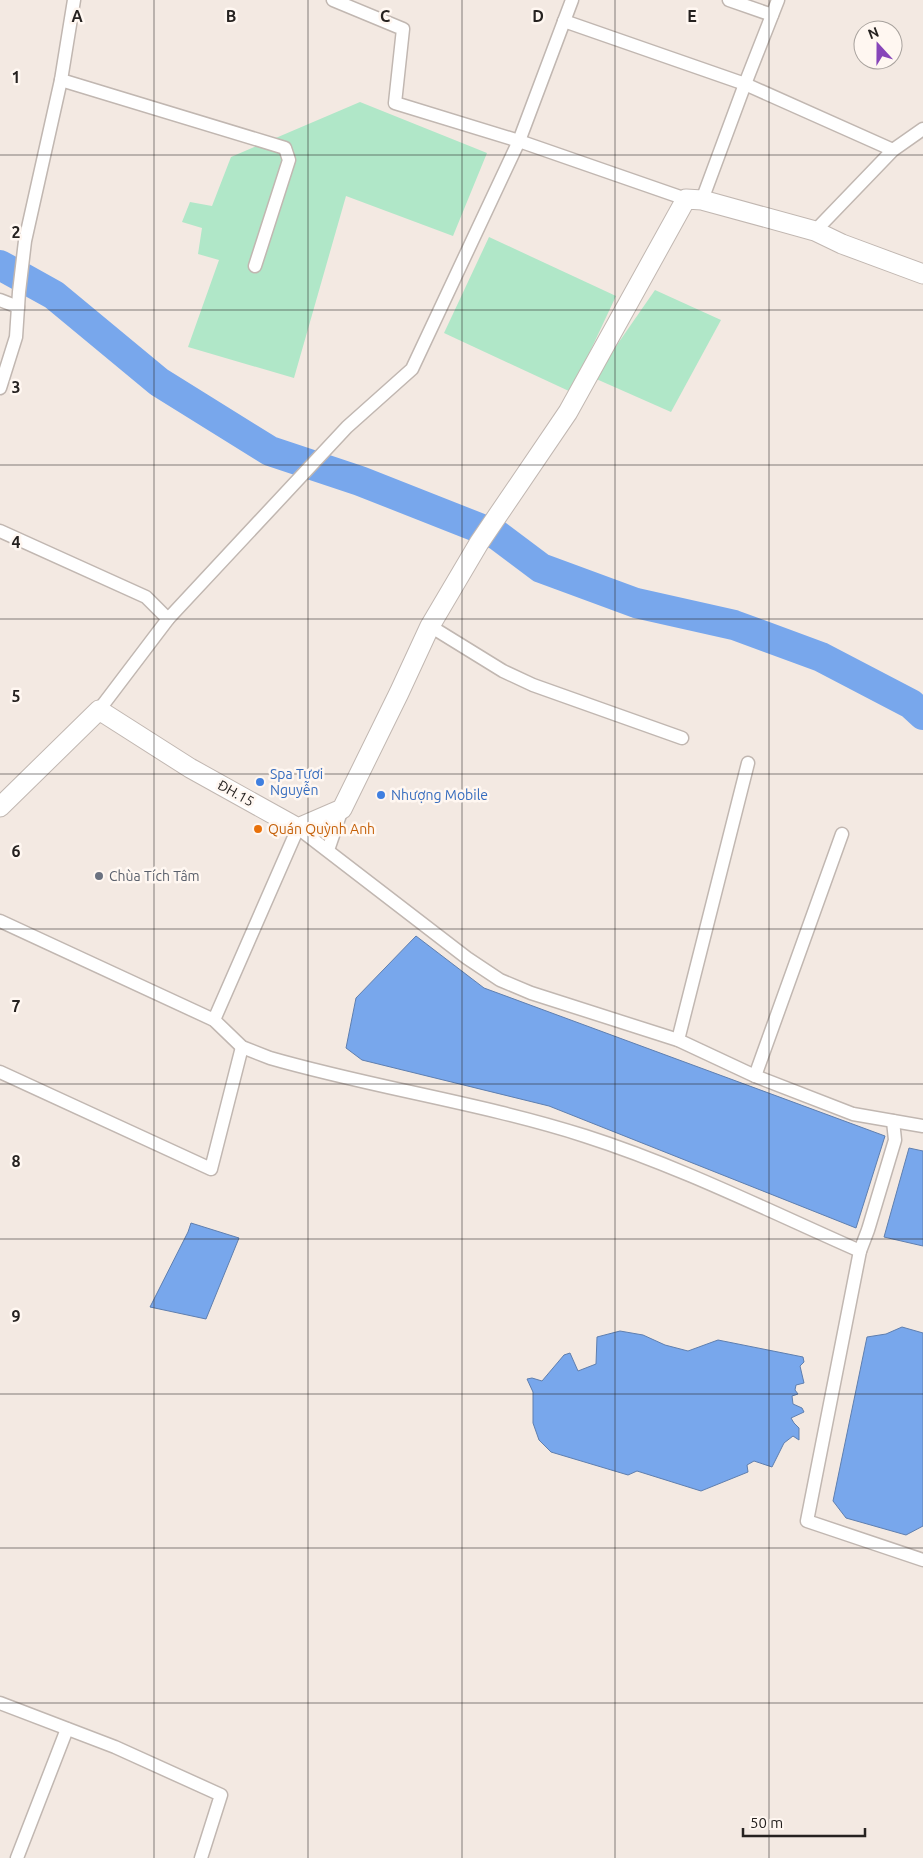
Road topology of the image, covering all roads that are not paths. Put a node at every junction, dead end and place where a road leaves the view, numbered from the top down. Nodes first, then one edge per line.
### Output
1 (74, 0) edge
2 (333, 0) edge
3 (572, 0) edge
4 (729, 0) edge
5 (778, 0) edge
6 (772, 15) junction
7 (564, 21) junction
8 (61, 80) junction
9 (745, 84) junction
10 (923, 129) edge
11 (519, 141) junction
12 (893, 150) junction
13 (694, 199) junction
14 (815, 231) junction
15 (255, 266) dead end
16 (923, 274) edge
17 (0, 300) edge
18 (18, 307) junction
19 (0, 388) edge
20 (0, 531) edge
21 (168, 619) junction
22 (430, 626) junction
23 (99, 710) junction
24 (682, 738) dead end
25 (748, 763) dead end
26 (0, 808) edge
27 (342, 810) junction
28 (298, 828) junction
29 (842, 834) dead end
30 (328, 850) junction
31 (0, 921) edge
32 (214, 1020) junction
33 (678, 1040) junction
34 (242, 1047) junction
35 (0, 1072) edge
36 (755, 1076) junction
37 (893, 1121) junction
38 (923, 1126) edge
39 (860, 1251) junction
40 (923, 1560) edge
41 (0, 1703) edge
42 (67, 1729) junction
43 (17, 1858) edge
44 (201, 1858) edge

1 - 8 street
2 - 11 street
3 - 7 street
4 - 6 street
5 - 6 street
6 - 9 street
7 - 9 street
7 - 11 street
8 - 15 street
8 - 18 street
9 - 12 street
9 - 13 street
10 - 12 street
11 - 13 street
11 - 21 street
12 - 14 street
13 - 14 main road
13 - 22 main road
14 - 16 main road
17 - 18 street
18 - 19 street
20 - 21 street
21 - 23 street
22 - 24 street
22 - 27 main road
23 - 26 main road
23 - 28 main road, ĐH.15 / ĐH.15
25 - 33 street
27 - 28 main road
27 - 30 street
28 - 30 street
28 - 32 street
29 - 36 street
30 - 33 street
31 - 32 street
32 - 34 street
33 - 36 street
34 - 35 street
34 - 39 street
36 - 37 street
37 - 38 street
37 - 39 street
39 - 40 street
41 - 42 street
42 - 43 street
42 - 44 street

